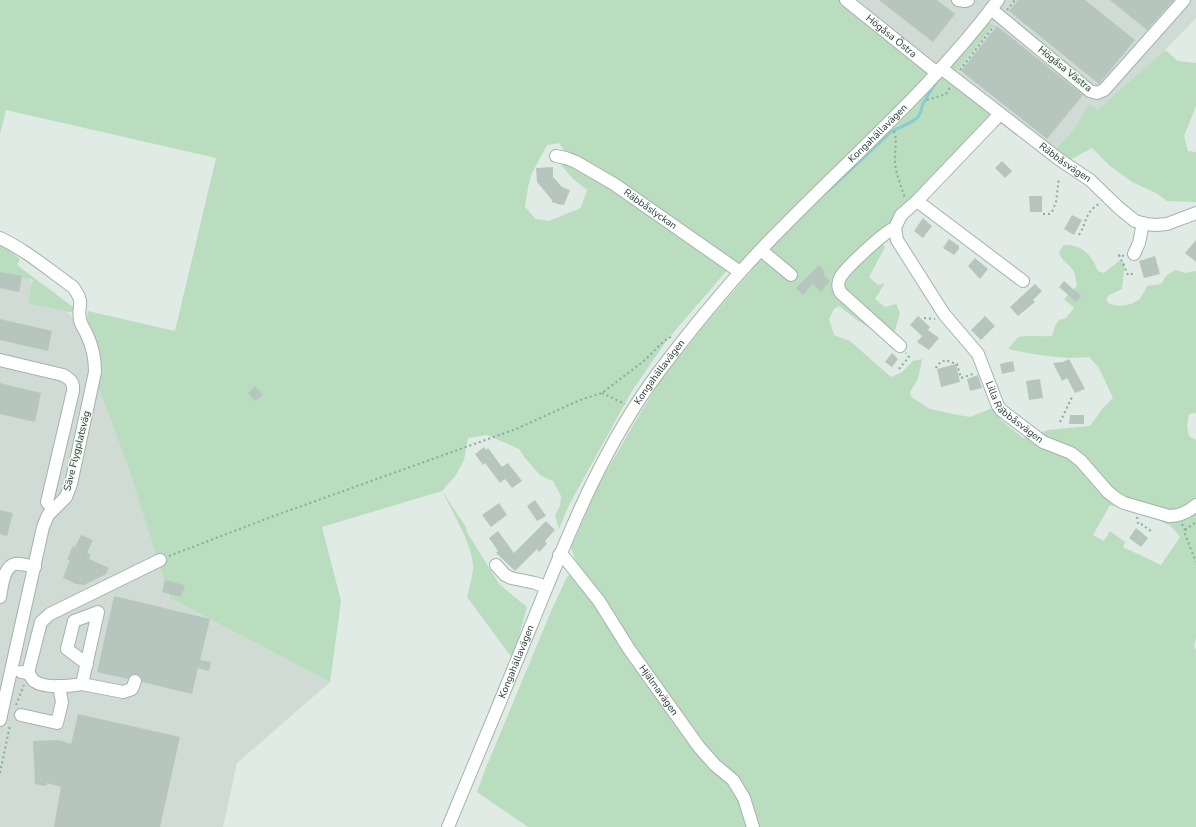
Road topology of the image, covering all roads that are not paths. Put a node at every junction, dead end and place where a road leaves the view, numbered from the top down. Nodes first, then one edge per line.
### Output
1 (846, 0) edge
2 (958, 0) edge
3 (968, 0) edge
4 (1184, 0) edge
5 (994, 4) edge
6 (939, 70) junction
7 (1000, 114) junction
8 (556, 156) dead end
9 (913, 205) junction
10 (1196, 213) edge
11 (1143, 224) junction
12 (895, 228) junction
13 (0, 238) edge
14 (761, 250) junction
15 (1134, 254) road end
16 (740, 272) junction
17 (791, 275) dead end
18 (1023, 281) dead end
19 (900, 346) road end
20 (0, 360) edge
21 (1196, 505) edge
22 (53, 510) junction
23 (560, 555) junction
24 (160, 560) road end
25 (496, 565) dead end
26 (34, 567) junction
27 (546, 587) junction
28 (0, 598) edge
29 (87, 664) dead end
30 (8, 672) edge
31 (28, 673) junction
32 (135, 681) dead end
33 (82, 684) junction
34 (59, 686) junction
35 (21, 715) dead end
36 (0, 720) edge
37 (448, 827) edge
38 (753, 827) edge

1 - 6 street, Högåsa Östra
2 - 3 street
4 - 5 street, Högåsa Västra
5 - 6 street, Kongahällavägen
6 - 7 street, Räbbåsvägen
6 - 14 street, Kongahällavägen
7 - 9 street
7 - 11 street, Räbbåsvägen
8 - 16 street, Räbbåslyckan
9 - 12 street
9 - 18 street
10 - 11 street
11 - 15 street
12 - 19 street
12 - 21 street, Lilla Räbbåsvägen
13 - 22 street, Säve Flygplatsväg
14 - 16 street, Kongahällavägen
14 - 17 street
16 - 23 street, Kongahällavägen
20 - 22 street
22 - 26 street, Säve Flygplatsväg
23 - 27 street, Kongahällavägen
23 - 38 street, Hjälmavägen
24 - 31 street
25 - 27 street
26 - 28 street
26 - 30 street, Säve Flygplatsväg
27 - 37 street, Kongahällavägen
29 - 33 street
30 - 31 street
30 - 36 street, Säve Flygplatsväg
31 - 34 street
32 - 33 street
33 - 34 street
34 - 35 street

